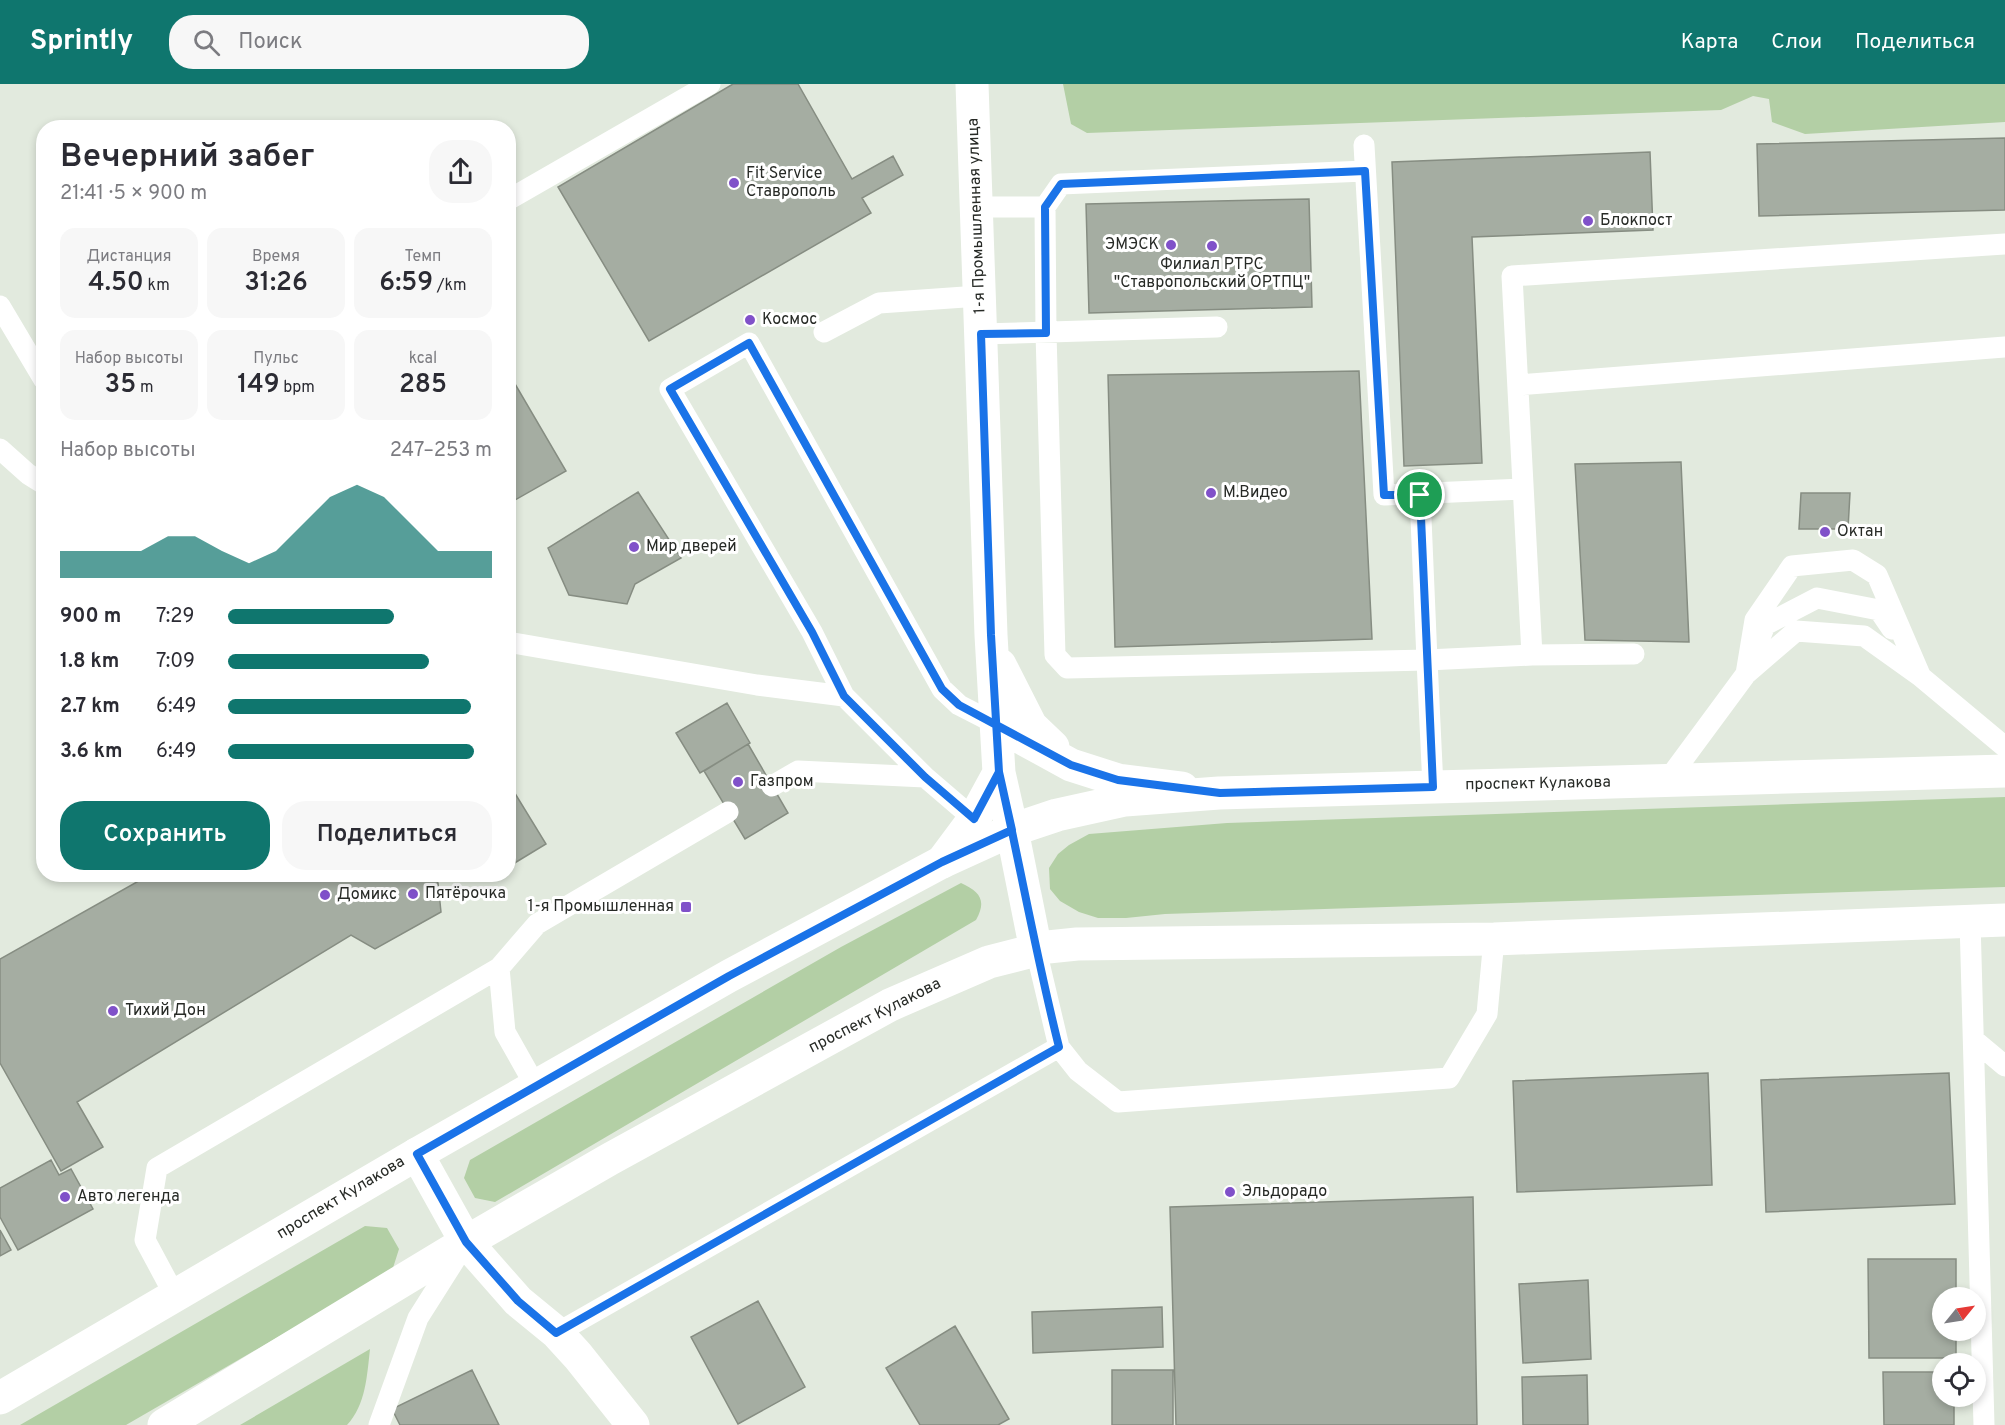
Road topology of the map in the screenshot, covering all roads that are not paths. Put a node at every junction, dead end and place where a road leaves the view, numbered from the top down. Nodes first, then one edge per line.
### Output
1 (710, 84) edge
2 (972, 84) edge
3 (1364, 145) dead end
4 (1365, 171) junction
5 (516, 195) edge
6 (977, 207) junction
7 (1045, 207) junction
8 (2005, 244) edge
9 (979, 296) junction
10 (0, 306) edge
11 (1217, 327) dead end
12 (824, 332) dead end
13 (1046, 333) junction
14 (981, 334) junction
15 (2005, 347) edge
16 (36, 367) edge
17 (1518, 385) junction
18 (0, 449) edge
19 (36, 474) edge
20 (1523, 489) junction
21 (1420, 495) junction
22 (991, 635) junction
23 (516, 643) edge
24 (1634, 654) dead end
25 (1532, 655) junction
26 (1427, 660) junction
27 (1746, 674) junction
28 (1920, 676) junction
29 (844, 696) junction
30 (998, 725) junction
31 (2005, 747) edge
32 (1071, 765) junction
33 (2005, 771) edge
34 (999, 772) junction
35 (925, 777) junction
36 (1667, 781) junction
37 (772, 786) dead end
38 (1433, 787) junction
39 (1220, 793) junction
40 (728, 812) dead end
41 (974, 819) junction
42 (1012, 830) junction
43 (942, 862) junction
44 (2005, 920) edge
45 (1970, 921) junction
46 (1494, 939) junction
47 (1036, 950) junction
48 (499, 968) junction
49 (1974, 1040) junction
50 (1059, 1047) junction
51 (2005, 1066) edge
52 (536, 1087) junction
53 (417, 1154) junction
54 (466, 1242) junction
55 (175, 1296) junction
56 (556, 1333) junction
57 (0, 1398) edge
58 (164, 1425) edge
59 (378, 1425) edge
60 (633, 1425) edge
61 (1984, 1425) edge

1 - 5 lane
2 - 6 main road, 1-я Промышленная улица
3 - 4 lane
4 - 7 lane
4 - 21 lane
6 - 7 lane
6 - 9 main road, 1-я Промышленная улица
7 - 13 lane
8 - 17 lane
9 - 12 lane
9 - 14 main road, 1-я Промышленная улица
10 - 16 lane
11 - 13 lane
13 - 14 lane
13 - 26 lane
14 - 22 main road, 1-я Промышленная улица
15 - 17 lane
17 - 20 lane
18 - 19 lane
20 - 21 lane
20 - 25 lane
21 - 26 lane
22 - 30 main road
22 - 32 main road
23 - 29 lane
24 - 25 lane
25 - 26 lane
26 - 38 lane
27 - 28 lane
27 - 28 lane
27 - 28 lane
27 - 36 lane
28 - 31 lane
29 - 30 lane
29 - 35 lane
30 - 32 main road
30 - 34 main road
32 - 39 main road
33 - 36 main road, проспект Кулакова
34 - 41 main road
34 - 42 main road
35 - 37 lane
35 - 41 lane
36 - 38 main road, проспект Кулакова
38 - 39 main road, проспект Кулакова
39 - 42 main road, проспект Кулакова
40 - 48 lane
41 - 43 main road
42 - 43 main road, проспект Кулакова
42 - 47 main road
43 - 52 main road, проспект Кулакова
44 - 45 main road, проспект Кулакова
45 - 46 main road, проспект Кулакова
45 - 49 lane
46 - 47 main road, проспект Кулакова
46 - 50 lane
47 - 50 lane
47 - 54 main road, проспект Кулакова
48 - 52 lane
48 - 55 lane
49 - 51 lane
49 - 61 lane
50 - 56 lane
52 - 53 main road, проспект Кулакова
53 - 54 main road
53 - 55 main road, проспект Кулакова
54 - 56 main road
54 - 58 main road, проспект Кулакова
54 - 59 lane
55 - 57 main road, проспект Кулакова
56 - 60 main road

